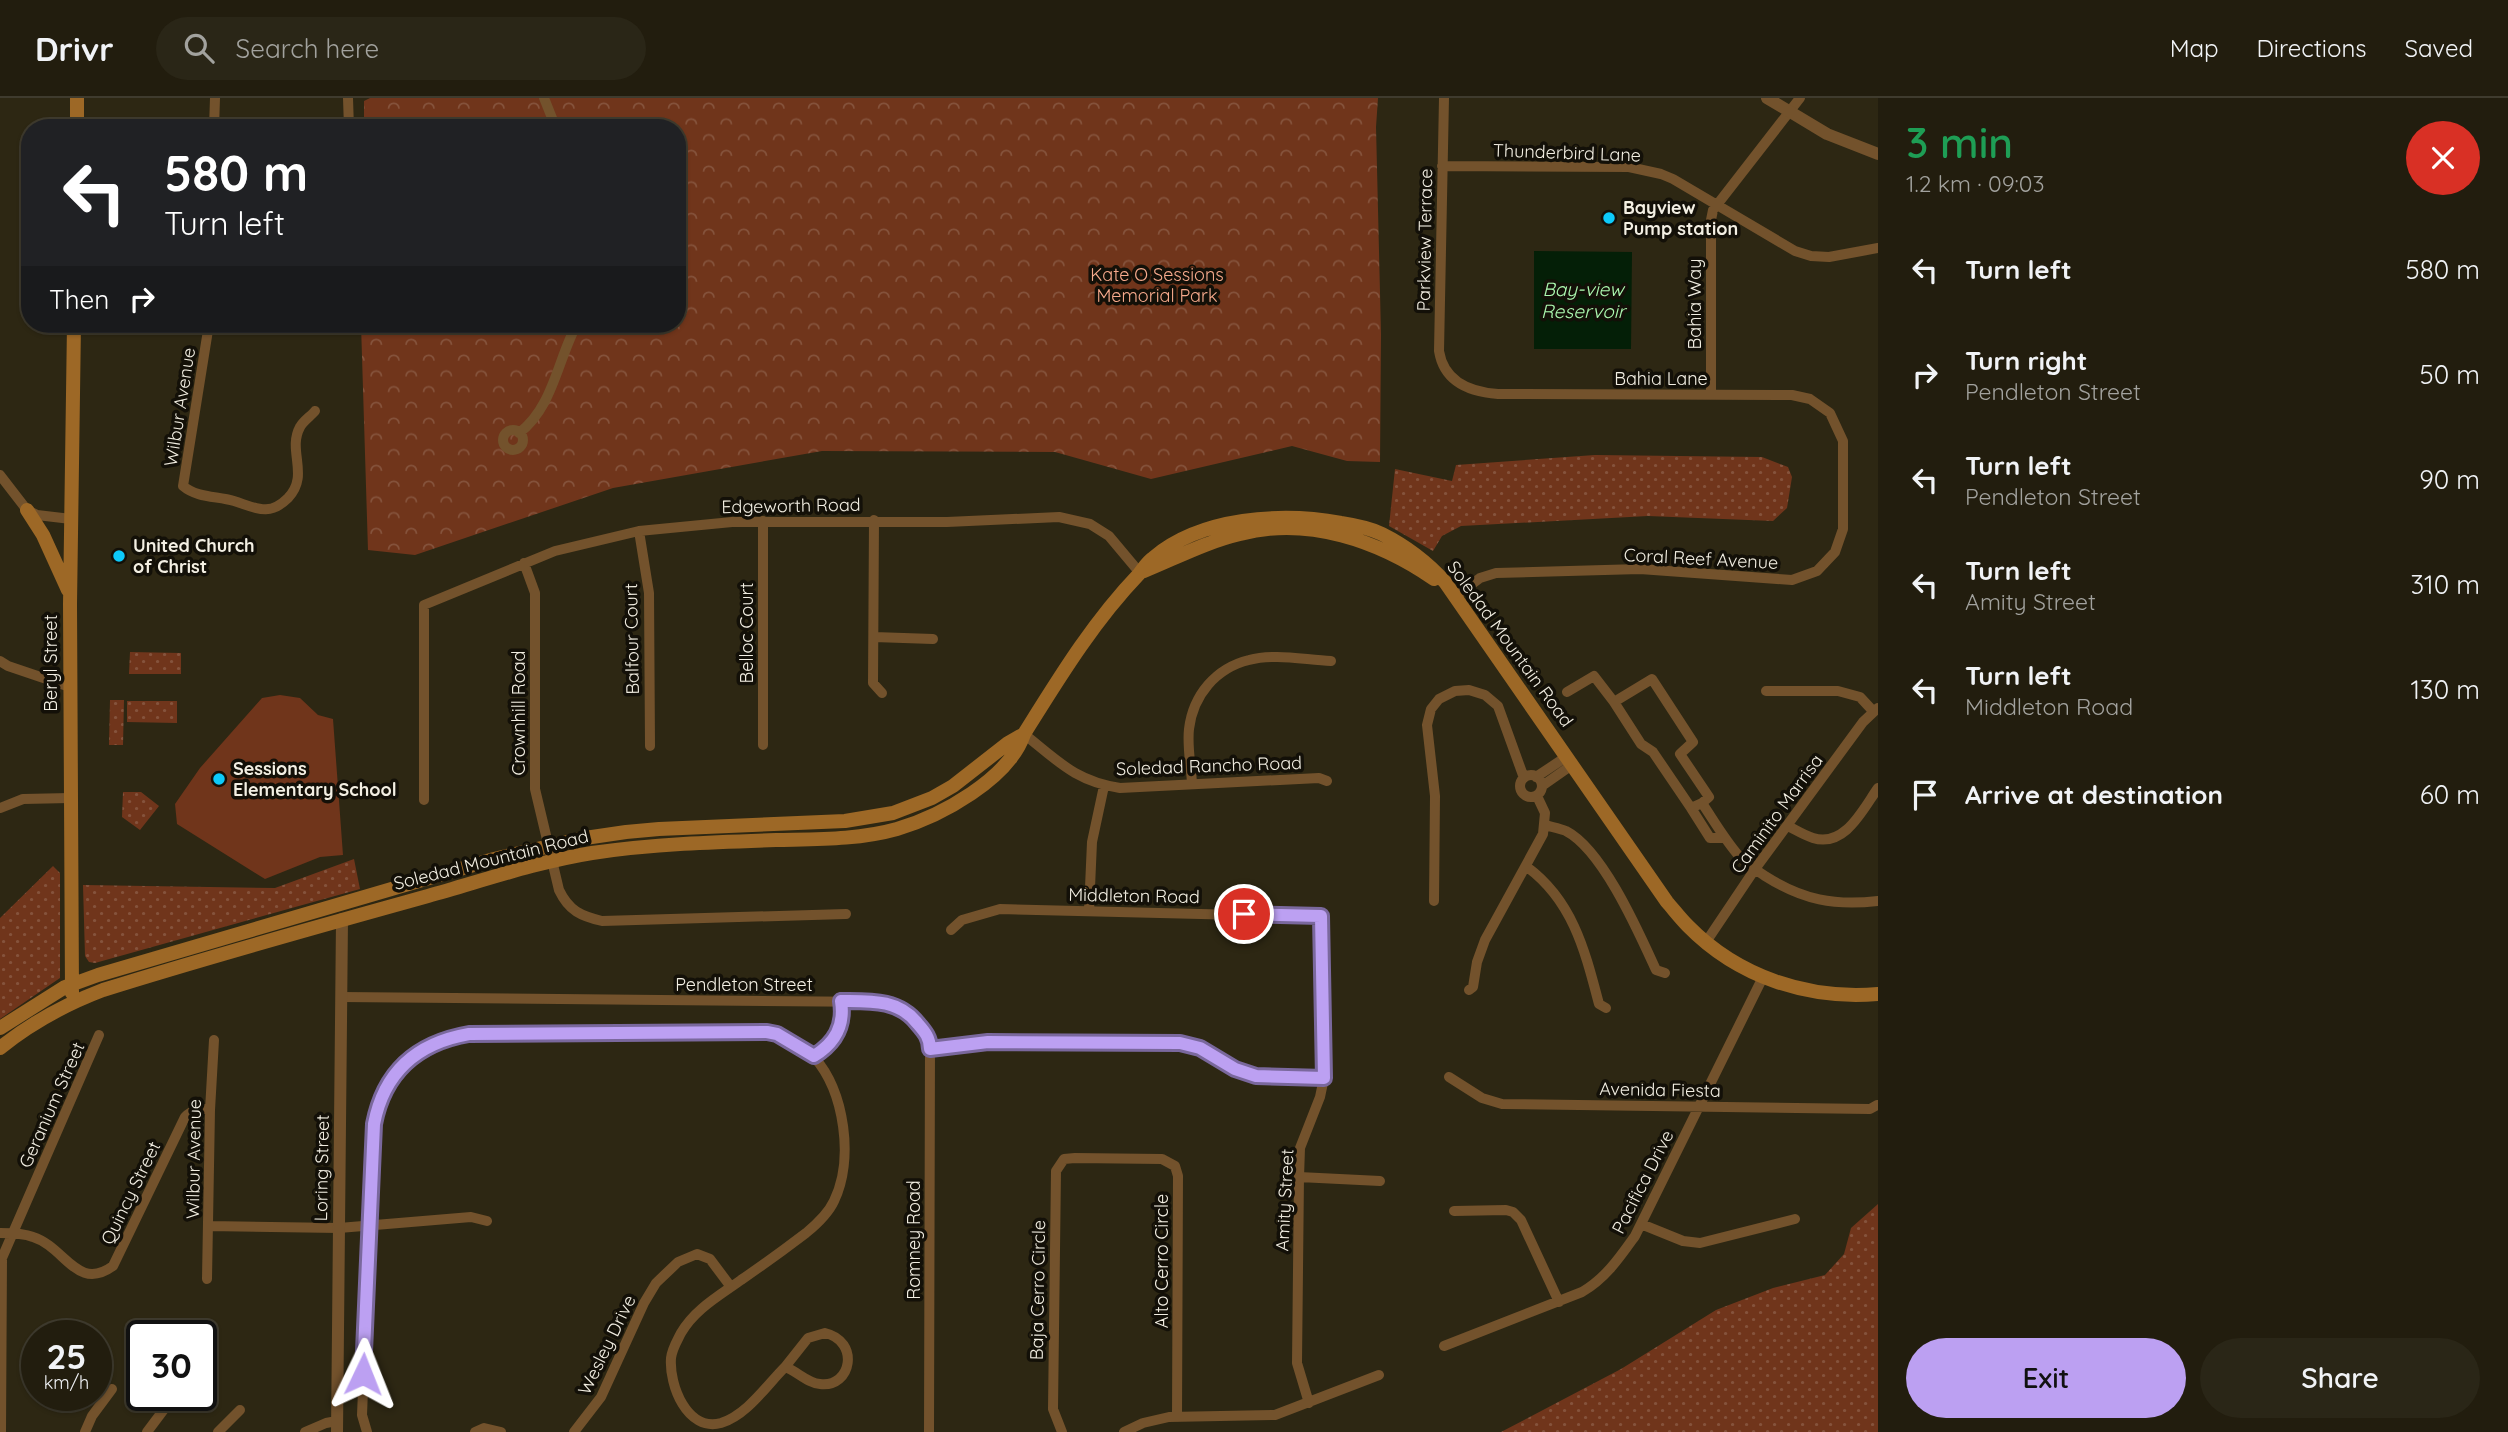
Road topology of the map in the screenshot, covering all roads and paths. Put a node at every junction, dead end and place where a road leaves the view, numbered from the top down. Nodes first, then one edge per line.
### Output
1 (77, 98) edge
2 (215, 98) edge
3 (348, 98) edge
4 (544, 98) edge
5 (1444, 98) edge
6 (1767, 98) edge
7 (1800, 98) edge
8 (1788, 112) junction
9 (77, 119) edge
10 (214, 119) edge
11 (349, 119) edge
12 (552, 119) edge
13 (1878, 155) edge
14 (1443, 166) junction
15 (1717, 205) junction
16 (1878, 248) edge
17 (74, 333) edge
18 (208, 333) edge
19 (572, 333) edge
20 (1452, 379) joint
21 (1710, 395) junction
22 (315, 411) dead end
23 (519, 433) dead end
24 (1843, 448) joint
25 (0, 475) edge
26 (27, 510) junction
27 (71, 519) junction
28 (874, 520) junction
29 (763, 521) junction
30 (639, 531) junction
31 (524, 563) junction
32 (1140, 573) junction
33 (70, 596) junction
34 (1456, 596) junction
35 (874, 637) junction
36 (933, 639) dead end
37 (0, 661) edge
38 (1331, 661) dead end
39 (70, 687) junction
40 (1766, 691) dead end
41 (882, 692) dead end
42 (1567, 692) dead end
43 (1614, 702) junction
44 (1875, 710) edge
45 (1024, 734) junction
46 (763, 745) dead end
47 (650, 746) dead end
48 (1569, 761) junction
49 (1524, 778) junction
50 (1327, 781) dead end
51 (1192, 783) junction
52 (1104, 786) junction
53 (1538, 786) junction
54 (1878, 788) edge
55 (70, 798) junction
56 (424, 800) dead end
57 (1702, 803) junction
58 (0, 807) edge
59 (1691, 808) junction
60 (1545, 825) junction
61 (1788, 826) junction
62 (1725, 838) junction
63 (548, 846) junction
64 (552, 863) junction
65 (1527, 866) junction
66 (1755, 869) junction
67 (1434, 901) dead end
68 (1878, 901) edge
69 (337, 904) junction
70 (1089, 910) junction
71 (846, 914) dead end
72 (1321, 916) joint
73 (342, 919) junction
74 (951, 930) dead end
75 (1706, 942) junction
76 (1665, 973) dead end
77 (1763, 977) junction
78 (72, 985) junction
79 (1469, 990) dead end
80 (1878, 994) edge
81 (341, 997) junction
82 (841, 1001) junction
83 (72, 1002) junction
84 (1606, 1008) dead end
85 (0, 1028) edge
86 (99, 1035) dead end
87 (214, 1040) dead end
88 (0, 1048) edge
89 (930, 1049) junction
90 (814, 1056) junction
91 (1449, 1077) dead end
92 (1324, 1078) junction
93 (1877, 1105) edge
94 (1698, 1107) junction
95 (210, 1110) junction
96 (1075, 1157) joint
97 (1299, 1177) junction
98 (1380, 1181) dead end
99 (1454, 1211) dead end
100 (1795, 1219) dead end
101 (487, 1221) dead end
102 (1641, 1224) junction
103 (208, 1226) junction
104 (370, 1226) junction
105 (339, 1228) junction
106 (0, 1233) edge
107 (12, 1233) junction
108 (207, 1279) dead end
109 (731, 1287) junction
110 (1559, 1301) junction
111 (1444, 1346) dead end
112 (785, 1367) junction
113 (1379, 1376) dead end
114 (113, 1389) dead end
115 (1309, 1403) junction
116 (240, 1410) dead end
117 (163, 1411) edge
118 (1177, 1417) junction
119 (337, 1427) edge
120 (1, 1432) edge
121 (85, 1432) edge
122 (147, 1432) edge
123 (218, 1432) edge
124 (305, 1432) edge
125 (367, 1432) edge
126 (475, 1432) edge
127 (501, 1432) edge
128 (574, 1432) edge
129 (929, 1432) edge
130 (1062, 1432) edge
131 (1124, 1432) edge

1 - 9 main road
2 - 10 street
3 - 11 street
4 - 12 street
5 - 14 street, Parkview Terrace
6 - 8 street
7 - 8 street, Bahia Way
8 - 13 street
8 - 15 street, Bahia Way
14 - 15 street, Thunderbird Lane
14 - 20 street, Parkview Terrace
15 - 16 street, Thunderbird Lane
15 - 21 street, Bahia Way
17 - 27 main road, Beryl Street
18 - 22 street, Wilbur Avenue
19 - 23 street
20 - 21 street, Bahia Lane
21 - 24 street, Bahia Lane
24 - 34 street, Coral Reef Avenue
25 - 26 street
26 - 27 street
26 - 33 main road
27 - 33 main road, Beryl Street
28 - 29 street, Edgeworth Road
28 - 32 street, Edgeworth Road
28 - 35 street
29 - 30 street, Edgeworth Road
29 - 46 street, Belloc Court
30 - 31 street, Edgeworth Road
30 - 47 street, Balfour Court
31 - 56 street, Edgeworth Road
31 - 63 street, Crownhill Road
32 - 34 main road
32 - 34 main road, Soledad Mountain Road
32 - 45 main road, Soledad Mountain Road
33 - 39 main road, Beryl Street
34 - 48 main road, Soledad Mountain Road
35 - 36 street
35 - 41 street
37 - 39 street
38 - 51 street
39 - 55 main road, Beryl Street
40 - 44 street
42 - 43 street
43 - 57 street
43 - 59 street
44 - 61 street, Caminito Marrisa
45 - 52 street, Soledad Rancho Road
45 - 63 main road, Soledad Mountain Road
45 - 64 main road, Soledad Mountain Road
48 - 53 street
48 - 75 main road, Soledad Mountain Road
49 - 53 street
49 - 53 street
49 - 67 street
50 - 51 street, Soledad Rancho Road
51 - 52 street, Soledad Rancho Road
52 - 70 street
53 - 60 street
54 - 61 street
55 - 58 street
55 - 78 main road, Beryl Street
57 - 59 street
57 - 62 street
59 - 62 street
60 - 65 street
60 - 76 street
61 - 66 street, Caminito Marrisa
62 - 66 street
63 - 64 street, Crownhill Road
63 - 69 main road, Soledad Mountain Road
64 - 71 street
64 - 73 main road, Soledad Mountain Road
65 - 79 street
65 - 84 street
66 - 68 street
66 - 75 street, Caminito Marrisa
69 - 73 street, Loring Street
69 - 78 main road, Soledad Mountain Road
70 - 72 street, Middleton Road
70 - 74 street, Middleton Road
72 - 92 street, Amity Street
73 - 81 street, Loring Street
73 - 83 main road, Soledad Mountain Road
75 - 77 main road, Soledad Mountain Road
77 - 80 main road, Soledad Mountain Road
77 - 94 street, Pacifica Drive
78 - 83 main road, Beryl Street
78 - 85 main road, Soledad Mountain Road
81 - 82 street, Pendleton Street
81 - 105 street, Loring Street
82 - 89 street, Pendleton Street
82 - 90 street
83 - 88 main road, Soledad Mountain Road
86 - 107 street, Geranium Street
87 - 95 street, Wilbur Avenue
89 - 92 street
89 - 129 street, Romney Road
90 - 104 street
90 - 109 street
91 - 94 street, Avenida Fiesta
92 - 97 street, Amity Street
93 - 94 street, Avenida Fiesta
94 - 102 street, Pacifica Drive
95 - 103 street, Wilbur Avenue
95 - 107 street, Quincy Street
96 - 118 street, Alto Cerro Circle
96 - 130 street, Baja Cerro Circle
97 - 98 street
97 - 115 street, Amity Street
99 - 110 street
100 - 102 street
101 - 104 street
102 - 110 street, Pacifica Drive
103 - 105 street
103 - 108 street, Wilbur Avenue
104 - 105 street
104 - 125 street
105 - 119 street, Loring Street
106 - 107 street, Quincy Street
107 - 120 street, Geranium Street
109 - 112 street
109 - 128 street, Wesley Drive
110 - 111 street, Pacifica Drive
112 - 112 street
113 - 115 street
114 - 121 street
115 - 118 street
116 - 123 street
117 - 122 street
118 - 131 street
119 - 124 street
126 - 127 street

